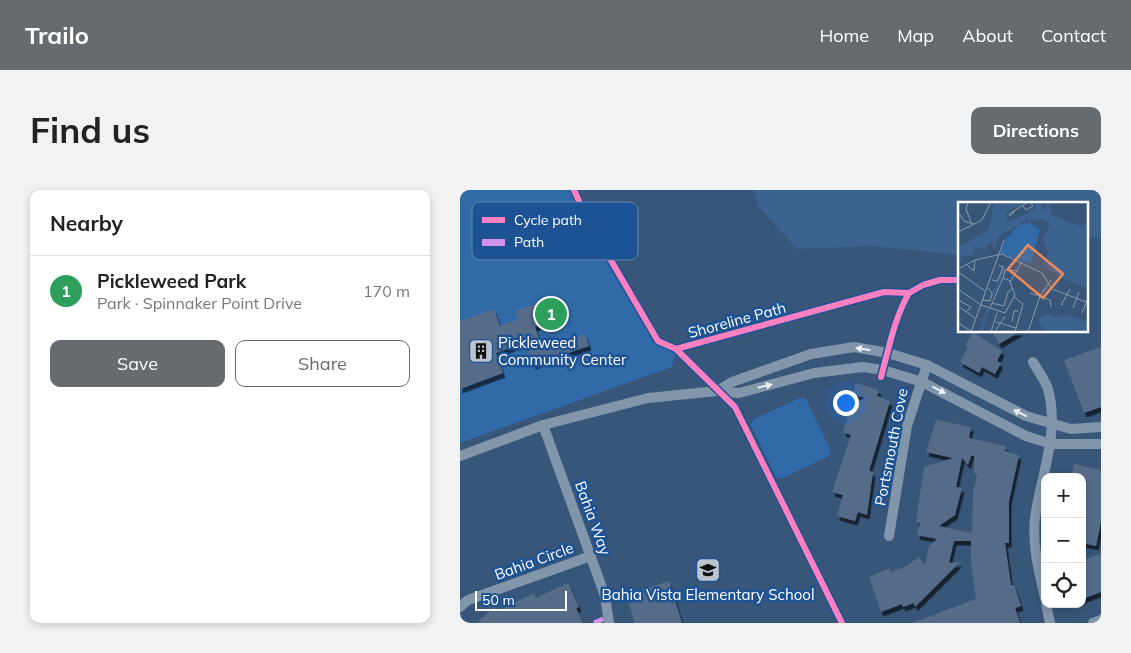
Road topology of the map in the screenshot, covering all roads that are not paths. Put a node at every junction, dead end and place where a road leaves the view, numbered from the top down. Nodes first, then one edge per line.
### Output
1 (1033, 362) dead end
2 (927, 365) junction
3 (920, 381) junction
4 (717, 391) junction
5 (1052, 424) junction
6 (543, 426) junction
7 (1101, 427) edge
8 (1051, 444) junction
9 (1101, 444) edge
10 (460, 456) edge
11 (889, 536) dead end
12 (591, 556) junction
13 (1041, 580) edge
14 (460, 607) edge
15 (1047, 608) edge
16 (1101, 620) edge
17 (609, 623) edge
18 (1050, 623) edge
19 (1093, 623) edge

1 - 5 street
2 - 3 street, Portsmouth Cove
2 -> 4 street
5 -> 2 street
4 -> 3 street
3 -> 8 street
3 - 11 street, Portsmouth Cove
4 - 6 street
5 - 7 street
5 - 8 street
6 - 10 street
6 - 12 street, Bahia Way
8 - 9 street
8 - 13 street
12 - 14 street, Bahia Circle
12 - 17 street, Bahia Way
15 - 18 street
16 - 19 street

